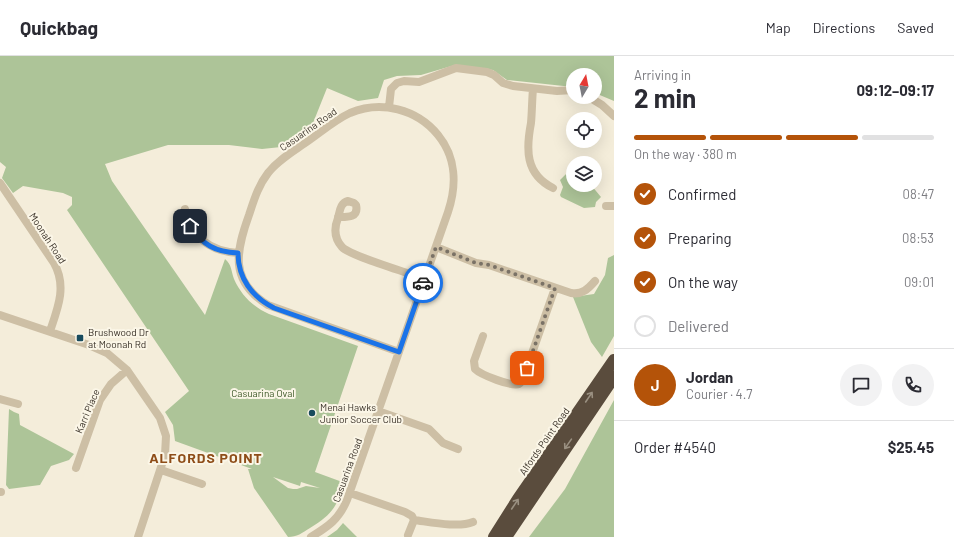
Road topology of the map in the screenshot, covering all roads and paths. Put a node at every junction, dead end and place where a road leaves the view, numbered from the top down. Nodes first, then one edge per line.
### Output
1 (534, 88) junction
2 (566, 90) edge
3 (600, 104) edge
4 (389, 108) junction
5 (614, 116) edge
6 (0, 183) edge
7 (553, 188) dead end
8 (185, 209) dead end
9 (338, 216) dead end
10 (436, 247) junction
11 (238, 253) junction
12 (425, 279) junction
13 (595, 281) dead end
14 (555, 288) junction
15 (0, 315) edge
16 (50, 331) junction
17 (483, 336) dead end
18 (399, 352) junction
19 (614, 360) edge
20 (126, 370) junction
21 (614, 377) edge
22 (0, 399) edge
23 (18, 404) dead end
24 (378, 411) junction
25 (458, 449) dead end
26 (76, 468) dead end
27 (161, 470) junction
28 (202, 484) dead end
29 (350, 493) junction
30 (414, 520) junction
31 (473, 522) dead end
32 (408, 535) dead end
33 (138, 537) edge
34 (311, 537) edge
35 (494, 537) edge
36 (506, 537) edge

1 - 2 street
1 - 4 street
1 - 7 street
3 - 5 street
4 - 10 street, Casuarina Road
4 - 11 street, Casuarina Road
6 - 16 street, Moonah Road
8 - 11 street
9 - 12 street
10 - 12 street, Casuarina Road
10 - 14 street
11 - 18 street, Casuarina Road
12 - 18 street, Casuarina Road
13 - 14 street
14 - 17 street
15 - 16 street
16 - 20 street
18 - 24 street, Casuarina Road
35 -> 19 highway, Alfords Point Road
20 - 26 street, Karri Place
20 - 27 street
21 -> 36 highway
22 - 23 street
24 - 25 street
24 - 29 street, Casuarina Road
27 - 28 street
27 - 33 street
29 - 30 street
29 - 34 street, Casuarina Road
30 - 31 street
30 - 32 street

